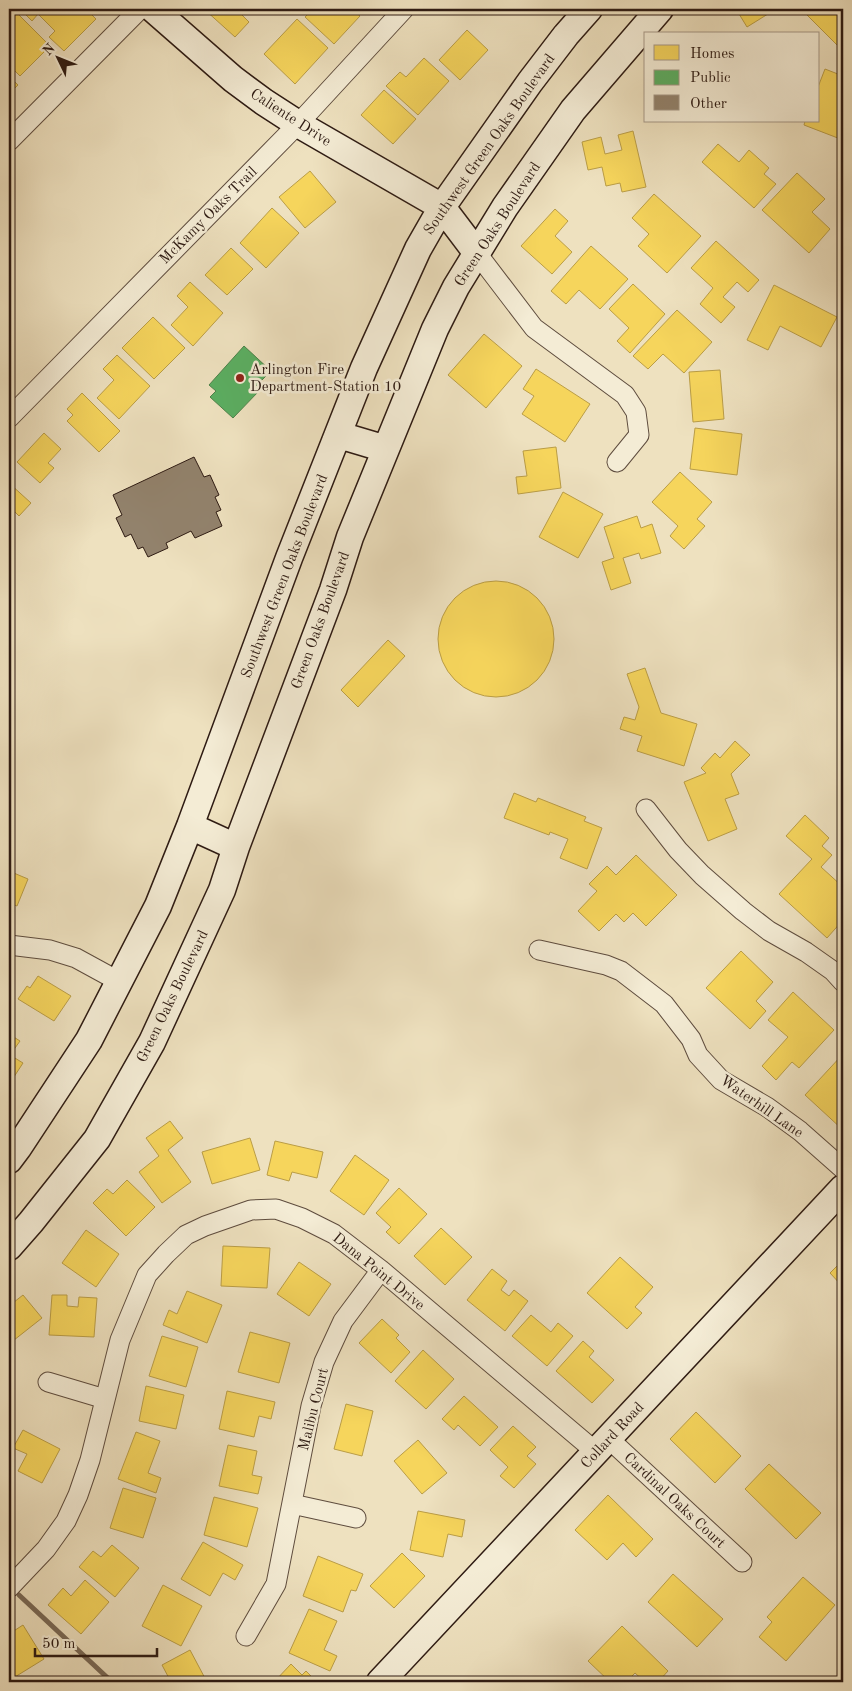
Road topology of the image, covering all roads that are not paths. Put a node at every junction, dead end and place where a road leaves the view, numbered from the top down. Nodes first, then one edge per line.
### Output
1 (140, 9) edge
2 (153, 9) edge
3 (404, 9) edge
4 (589, 9) edge
5 (660, 9) edge
6 (298, 124) junction
7 (9, 141) edge
8 (442, 207) junction
9 (476, 252) junction
10 (9, 418) edge
11 (339, 435) junction
12 (386, 449) junction
13 (617, 462) dead end
14 (646, 809) dead end
15 (190, 826) junction
16 (236, 847) junction
17 (9, 945) edge
18 (539, 950) dead end
19 (120, 982) junction
20 (843, 982) edge
21 (9, 1160) edge
22 (843, 1169) edge
23 (843, 1188) edge
24 (9, 1247) edge
25 (381, 1270) junction
26 (48, 1382) dead end
27 (105, 1399) junction
28 (602, 1446) junction
29 (292, 1504) junction
30 (356, 1518) dead end
31 (742, 1562) dead end
32 (9, 1588) edge
33 (246, 1636) dead end
34 (380, 1682) edge

1 - 7 street
2 - 6 main road, Caliente Drive
3 - 6 street, McKamy Oaks Trail
4 - 8 main road, Southwest Green Oaks Boulevard
5 - 9 main road, Green Oaks Boulevard
6 - 8 main road, Caliente Drive
6 - 10 street, McKamy Oaks Trail
8 - 9 main road
8 - 11 main road, Southwest Green Oaks Boulevard
9 - 12 main road, Green Oaks Boulevard
9 - 13 street
11 - 12 main road
11 - 15 main road, Southwest Green Oaks Boulevard
12 - 16 main road, Green Oaks Boulevard
14 - 20 street
15 - 16 main road
15 - 19 main road, Southwest Green Oaks Boulevard
16 - 24 main road, Green Oaks Boulevard
17 - 19 street
18 - 22 street, Waterhill Lane
19 - 21 main road, Southwest Green Oaks Boulevard
23 - 28 main road, Collard Road
25 - 27 street, Dana Point Drive
25 - 28 street, Dana Point Drive
25 - 29 street, Malibu Court
26 - 27 street
27 - 32 street, Dana Point Drive
28 - 31 street, Cardinal Oaks Court
28 - 34 main road, Collard Road
29 - 30 street
29 - 33 street, Malibu Court

